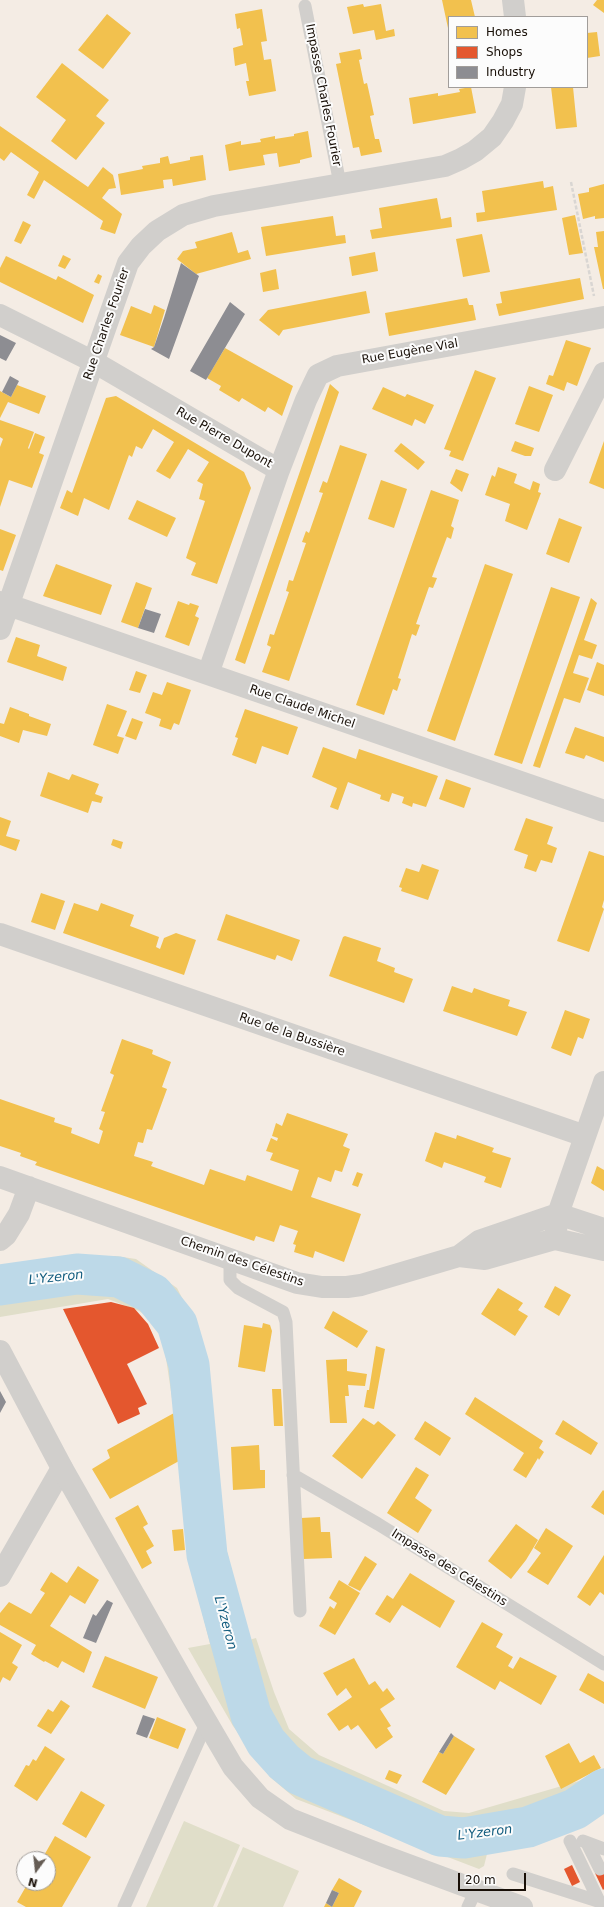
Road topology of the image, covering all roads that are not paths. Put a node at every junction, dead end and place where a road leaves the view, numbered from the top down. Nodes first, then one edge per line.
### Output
1 (513, 0) edge
2 (305, 6) dead end
3 (515, 16) edge
4 (515, 88) edge
5 (340, 184) junction
6 (0, 315) edge
7 (601, 317) edge
8 (94, 362) junction
9 (604, 373) edge
10 (279, 470) junction
11 (555, 470) dead end
12 (4, 604) edge
13 (0, 629) edge
14 (208, 674) junction
15 (604, 811) edge
16 (0, 934) edge
17 (604, 1082) edge
18 (585, 1136) junction
19 (0, 1177) edge
20 (28, 1187) junction
21 (558, 1214) junction
22 (604, 1229) edge
23 (555, 1239) junction
24 (0, 1240) edge
25 (604, 1250) edge
26 (460, 1256) junction
27 (230, 1259) junction
28 (0, 1351) edge
29 (62, 1468) junction
30 (293, 1475) junction
31 (0, 1576) edge
32 (300, 1611) dead end
33 (604, 1664) edge
34 (207, 1722) junction
35 (578, 1841) junction
36 (604, 1849) edge
37 (600, 1869) dead end
38 (514, 1874) dead end
39 (472, 1899) edge
40 (601, 1902) edge
41 (124, 1907) edge
42 (522, 1907) edge

1 - 3 street
2 - 5 lane, Impasse Charles Fourier
4 - 5 street, Rue Charles Fourier
5 - 8 street, Rue Charles Fourier
6 - 8 street, Rue Pierre Dupont
7 - 10 street, Rue Eugène Vial
8 - 10 street, Rue Pierre Dupont
8 - 12 street, Rue Charles Fourier
9 - 11 street
10 - 14 street, Rue Pierre Dupont
12 - 13 street, Rue Charles Fourier
12 - 14 street, Rue Claude Michel
14 - 15 street, Rue Claude Michel
16 - 18 street, Rue de la Bussière
17 - 18 street
18 - 21 street
19 - 20 street, Chemin des Célestins
20 - 24 street
20 - 27 street, Chemin des Célestins
21 - 22 street
21 - 23 street
21 - 26 street, Chemin des Célestins
23 - 25 street
23 - 26 street, Chemin des Célestins
26 - 27 street, Chemin des Célestins
27 - 30 lane
28 - 29 street
29 - 31 street
29 - 34 street
30 - 32 lane
30 - 33 lane, Impasse des Célestins
34 - 39 street
34 - 41 lane
35 - 36 lane
35 - 37 lane
35 - 40 lane
38 - 40 lane
39 - 42 street

